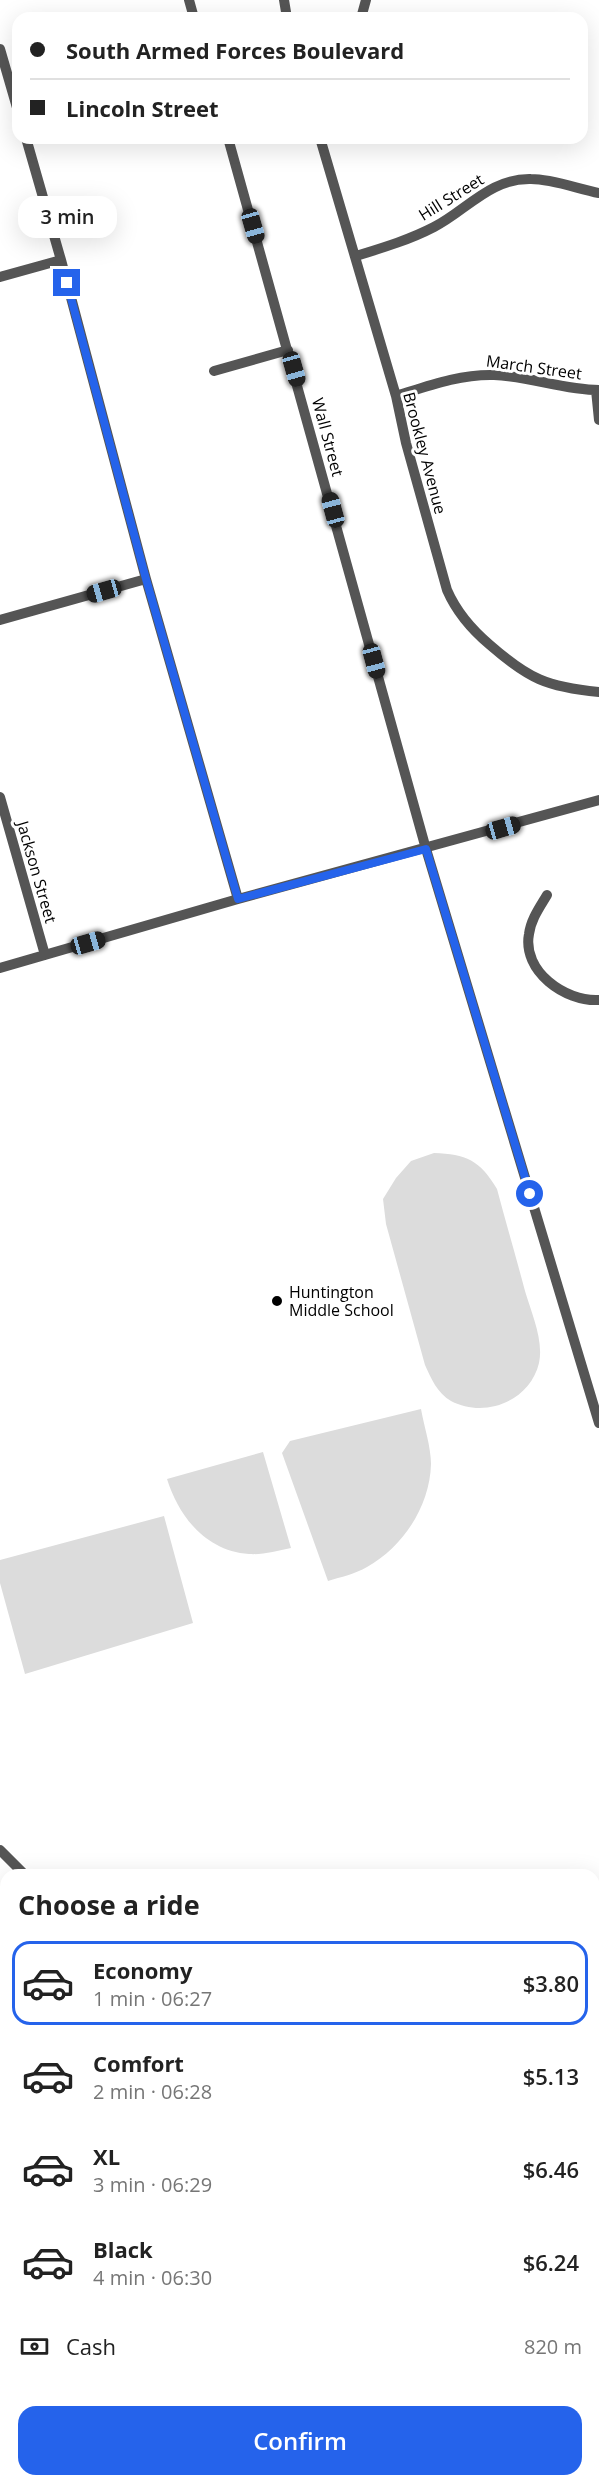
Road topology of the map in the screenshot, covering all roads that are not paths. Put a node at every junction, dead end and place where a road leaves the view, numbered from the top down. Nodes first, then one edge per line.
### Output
1 (0, 49) edge
2 (12, 90) edge
3 (28, 144) edge
4 (230, 144) edge
5 (322, 144) edge
6 (599, 193) edge
7 (356, 256) junction
8 (61, 260) junction
9 (0, 277) edge
10 (288, 350) junction
11 (214, 371) dead end
12 (597, 390) edge
13 (396, 396) junction
14 (599, 420) edge
15 (146, 579) junction
16 (0, 620) edge
17 (599, 692) edge
18 (0, 797) edge
19 (599, 800) edge
20 (426, 849) junction
21 (547, 895) dead end
22 (238, 899) junction
23 (45, 955) junction
24 (0, 968) edge
25 (599, 1000) edge
26 (599, 1423) edge
27 (0, 1850) edge
28 (19, 1869) edge

1 - 2 street
3 - 8 street
4 - 10 street, Wall Street
5 - 7 street, Brookley Avenue
6 - 7 street, Hill Street
7 - 13 street, Brookley Avenue
8 - 9 street
8 - 15 street
10 - 11 street
10 - 20 street, Wall Street
12 - 13 street, March Street
12 - 14 street
13 - 17 street, Brookley Avenue
15 - 16 street
15 - 22 street
18 - 23 street, Jackson Street
19 - 20 street
20 - 22 street
20 - 26 street, Wall Street
21 - 25 street
22 - 23 street
23 - 24 street
27 - 28 street

